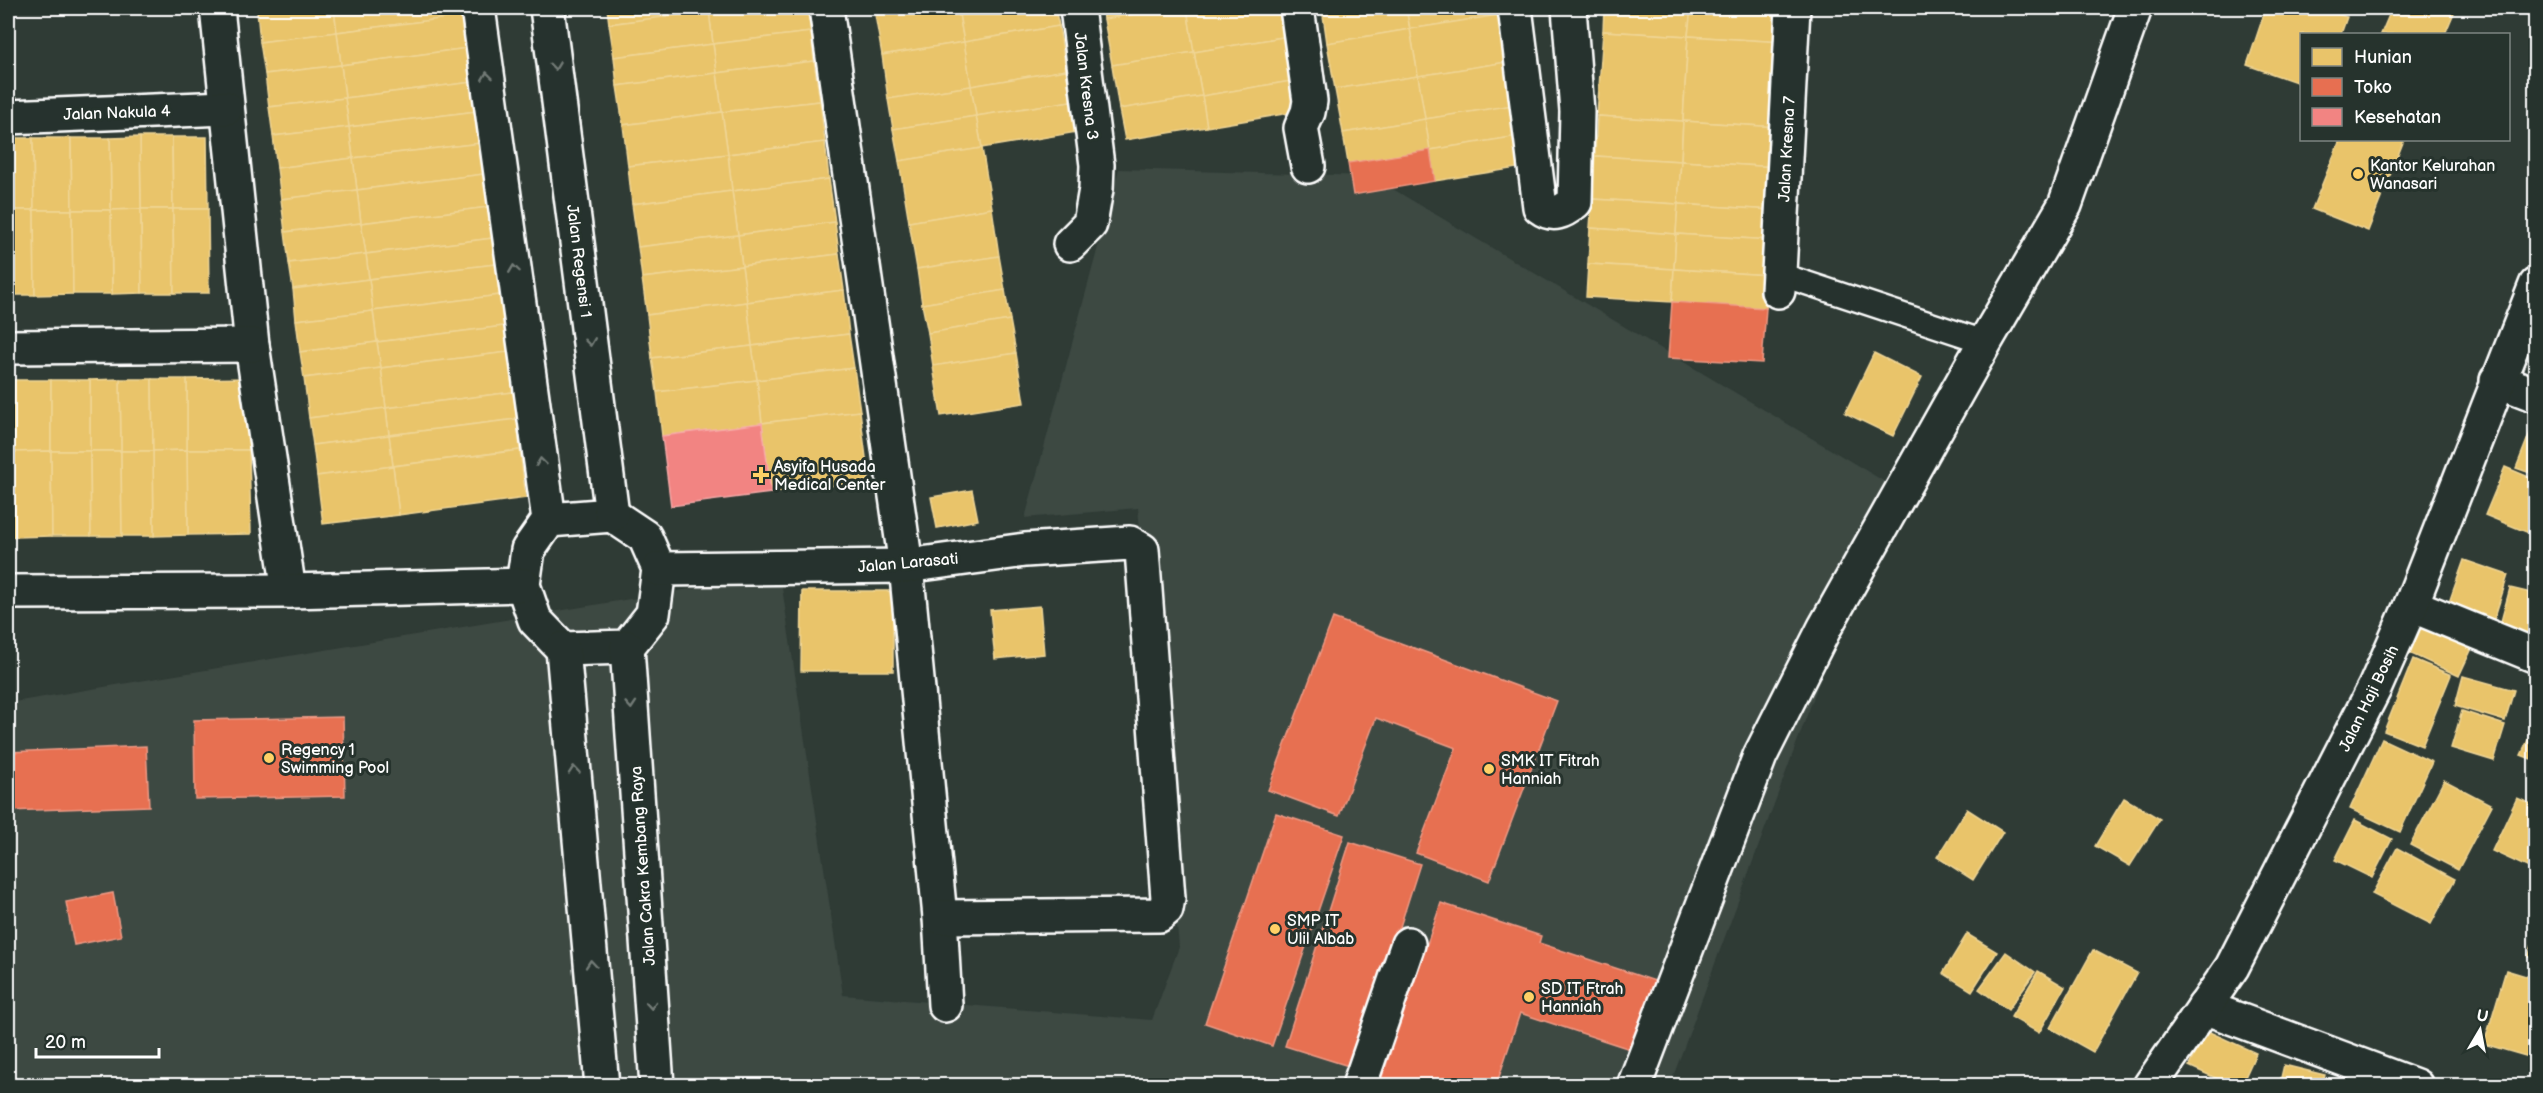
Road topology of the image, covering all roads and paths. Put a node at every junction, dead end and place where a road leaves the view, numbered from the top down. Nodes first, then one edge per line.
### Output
1 (217, 8) edge
2 (478, 8) edge
3 (547, 8) edge
4 (826, 8) edge
5 (1077, 8) edge
6 (1297, 8) edge
7 (1515, 8) edge
8 (1569, 8) edge
9 (1793, 8) edge
10 (2135, 8) edge
11 (226, 108) junction
12 (8, 117) edge
13 (1308, 166) dead end
14 (1070, 244) dead end
15 (1779, 282) joint
16 (2535, 285) edge
17 (1985, 342) junction
18 (252, 345) junction
19 (8, 347) edge
20 (2497, 380) junction
21 (2535, 395) edge
22 (612, 515) junction
23 (549, 520) junction
24 (906, 566) junction
25 (658, 569) junction
26 (523, 585) junction
27 (289, 591) junction
28 (8, 592) edge
29 (2411, 605) junction
30 (627, 647) junction
31 (563, 650) junction
32 (2535, 656) edge
33 (940, 918) junction
34 (1408, 944) dead end
35 (945, 1005) dead end
36 (2204, 1007) junction
37 (602, 1086) edge
38 (657, 1086) edge
39 (1359, 1086) edge
40 (1634, 1086) edge
41 (2150, 1086) edge
42 (2416, 1086) edge

1 - 11 street
23 -> 2 street
3 -> 22 street, Jalan Regensi 1
4 - 24 street
5 - 14 street, Jalan Kresna 3
6 - 13 street
7 - 8 street
9 - 15 street, Jalan Kresna 7
10 - 17 street
11 - 12 street, Jalan Nakula 4
11 - 18 street
15 - 17 lane
16 - 20 street, Jalan Haji Bosih
17 - 40 street
18 - 19 street
18 - 27 street
20 - 21 street
20 - 29 street, Jalan Haji Bosih
22 - 23 street
22 - 25 street
23 - 26 street
24 - 25 street, Jalan Larasati
24 - 33 street
24 - 33 street, Jalan Larasati
25 - 30 street
26 - 27 street
26 - 31 street
27 - 28 street
29 - 32 street
29 - 36 street, Jalan Haji Bosih
30 - 31 street
30 -> 38 street, Jalan Cakra Kembang Raya
37 -> 31 street
33 - 35 street
34 - 39 street
36 - 41 street, Jalan Haji Bosih
36 - 42 street

